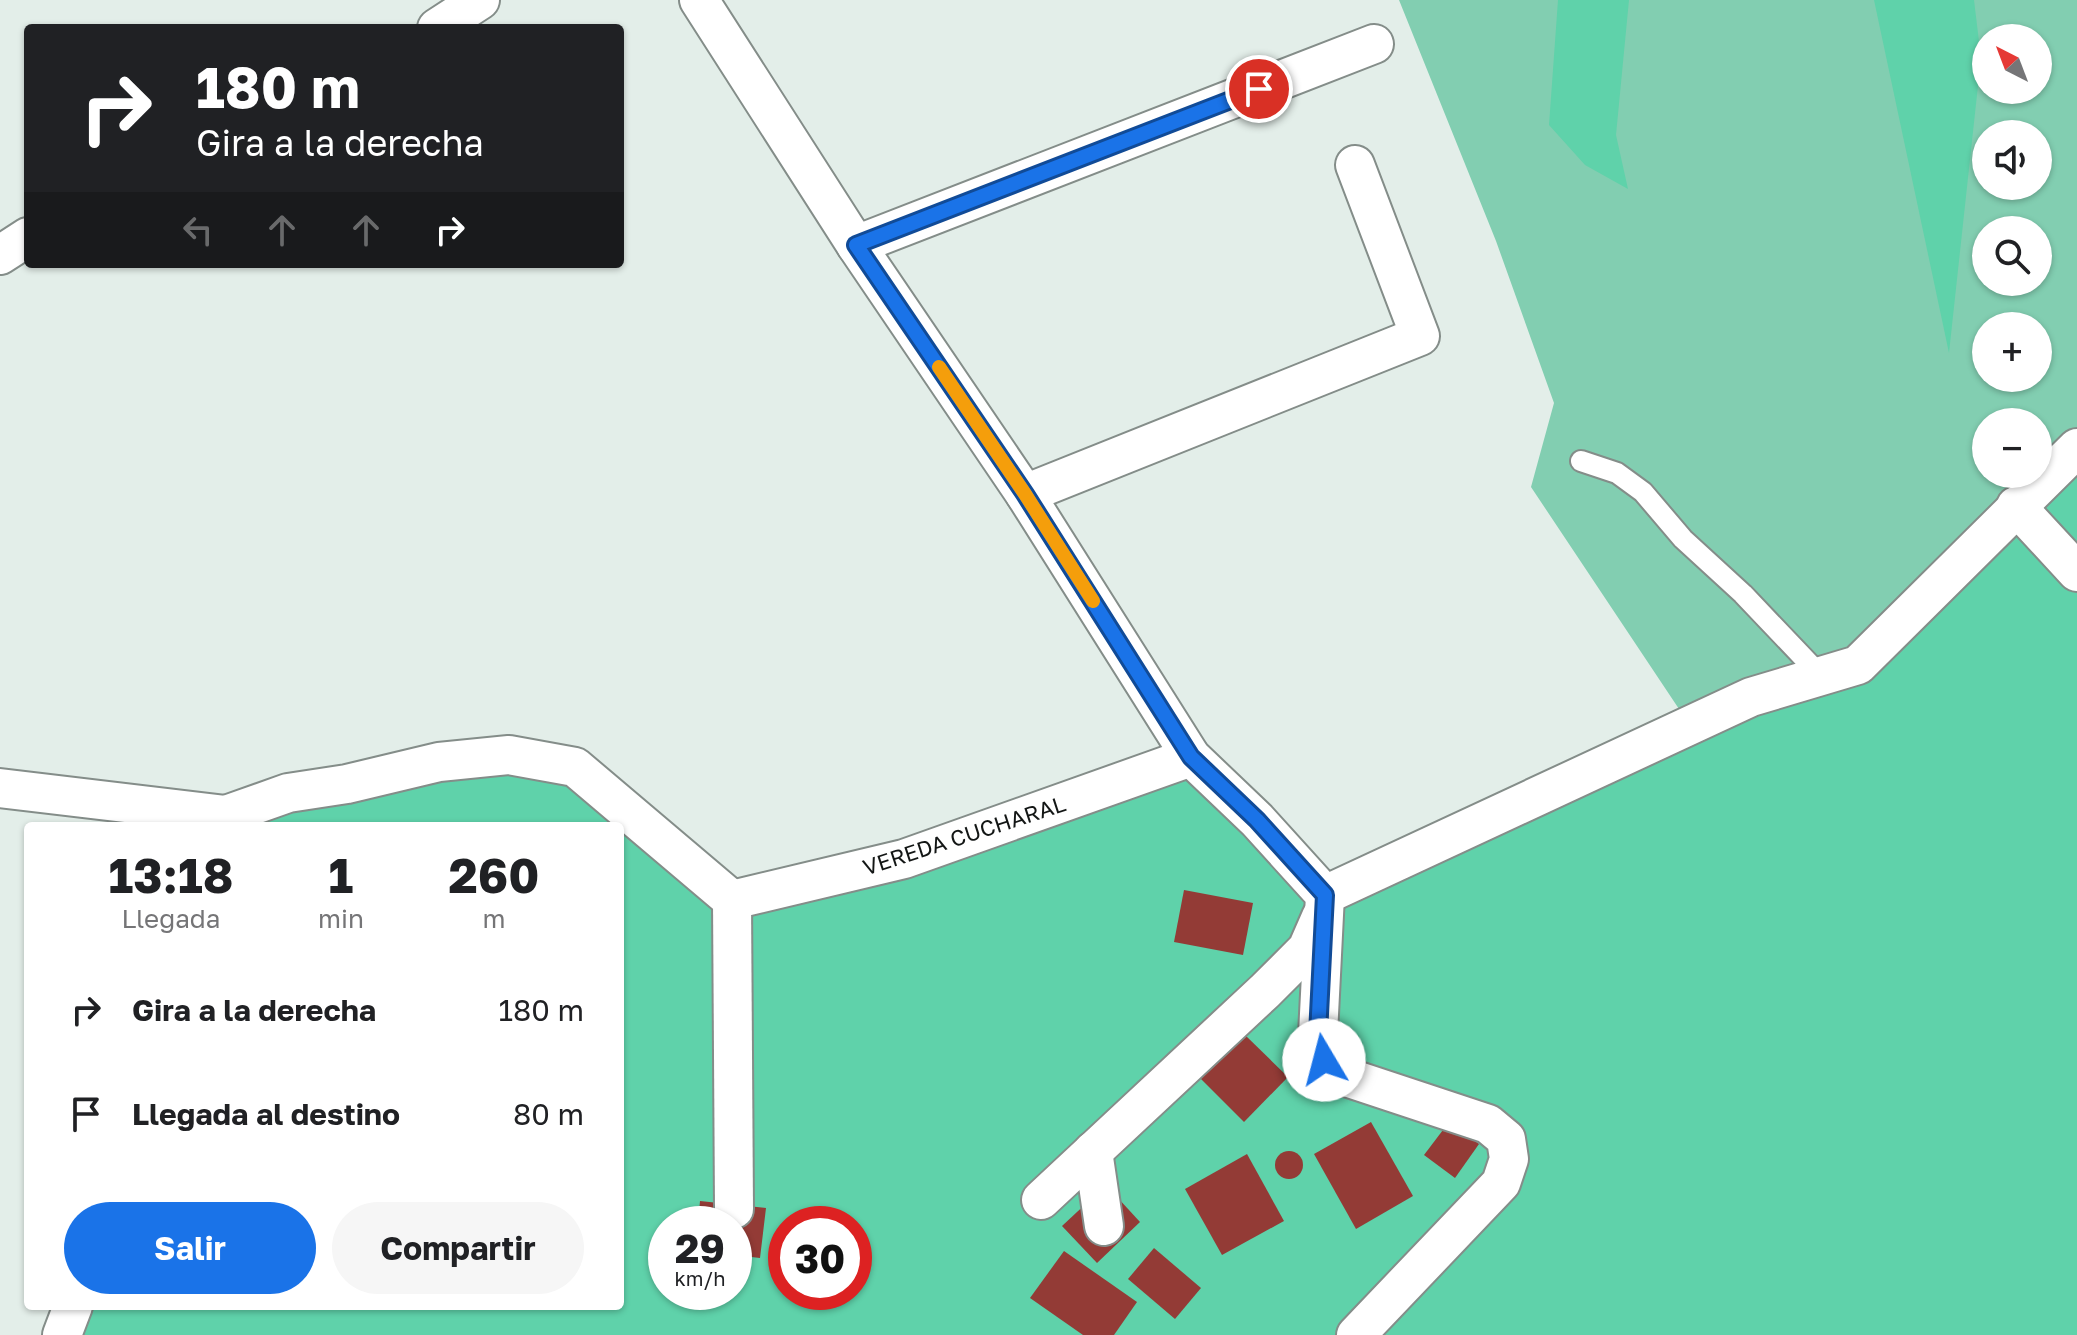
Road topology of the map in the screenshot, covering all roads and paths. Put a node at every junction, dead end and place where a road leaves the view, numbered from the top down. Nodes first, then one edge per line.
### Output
1 (480, 0) edge
2 (699, 0) edge
3 (443, 24) edge
4 (1374, 44) dead end
5 (1355, 165) dead end
6 (24, 240) edge
7 (856, 245) junction
8 (0, 255) edge
9 (2077, 448) edge
10 (1581, 461) dead end
11 (1025, 494) junction
12 (2016, 506) junction
13 (2077, 572) edge
14 (1821, 676) junction
15 (1191, 757) junction
16 (0, 788) edge
17 (224, 820) edge
18 (1325, 895) junction
19 (732, 900) junction
20 (1093, 1151) junction
21 (1041, 1200) dead end
22 (734, 1206) edge
23 (1104, 1226) dead end
24 (71, 1310) edge
25 (62, 1335) edge
26 (1356, 1335) edge

1 - 3 street
2 - 7 street
4 - 7 street
5 - 11 street
6 - 8 street
7 - 11 street
9 - 12 street
10 - 14 lane
11 - 15 street
12 - 13 street
12 - 14 street
14 - 18 street
15 - 18 street
15 - 19 street, VEREDA CUCHARAL
16 - 17 street
17 - 19 street
18 - 20 street
18 - 26 street
19 - 22 street
20 - 21 street
20 - 23 street
24 - 25 street

